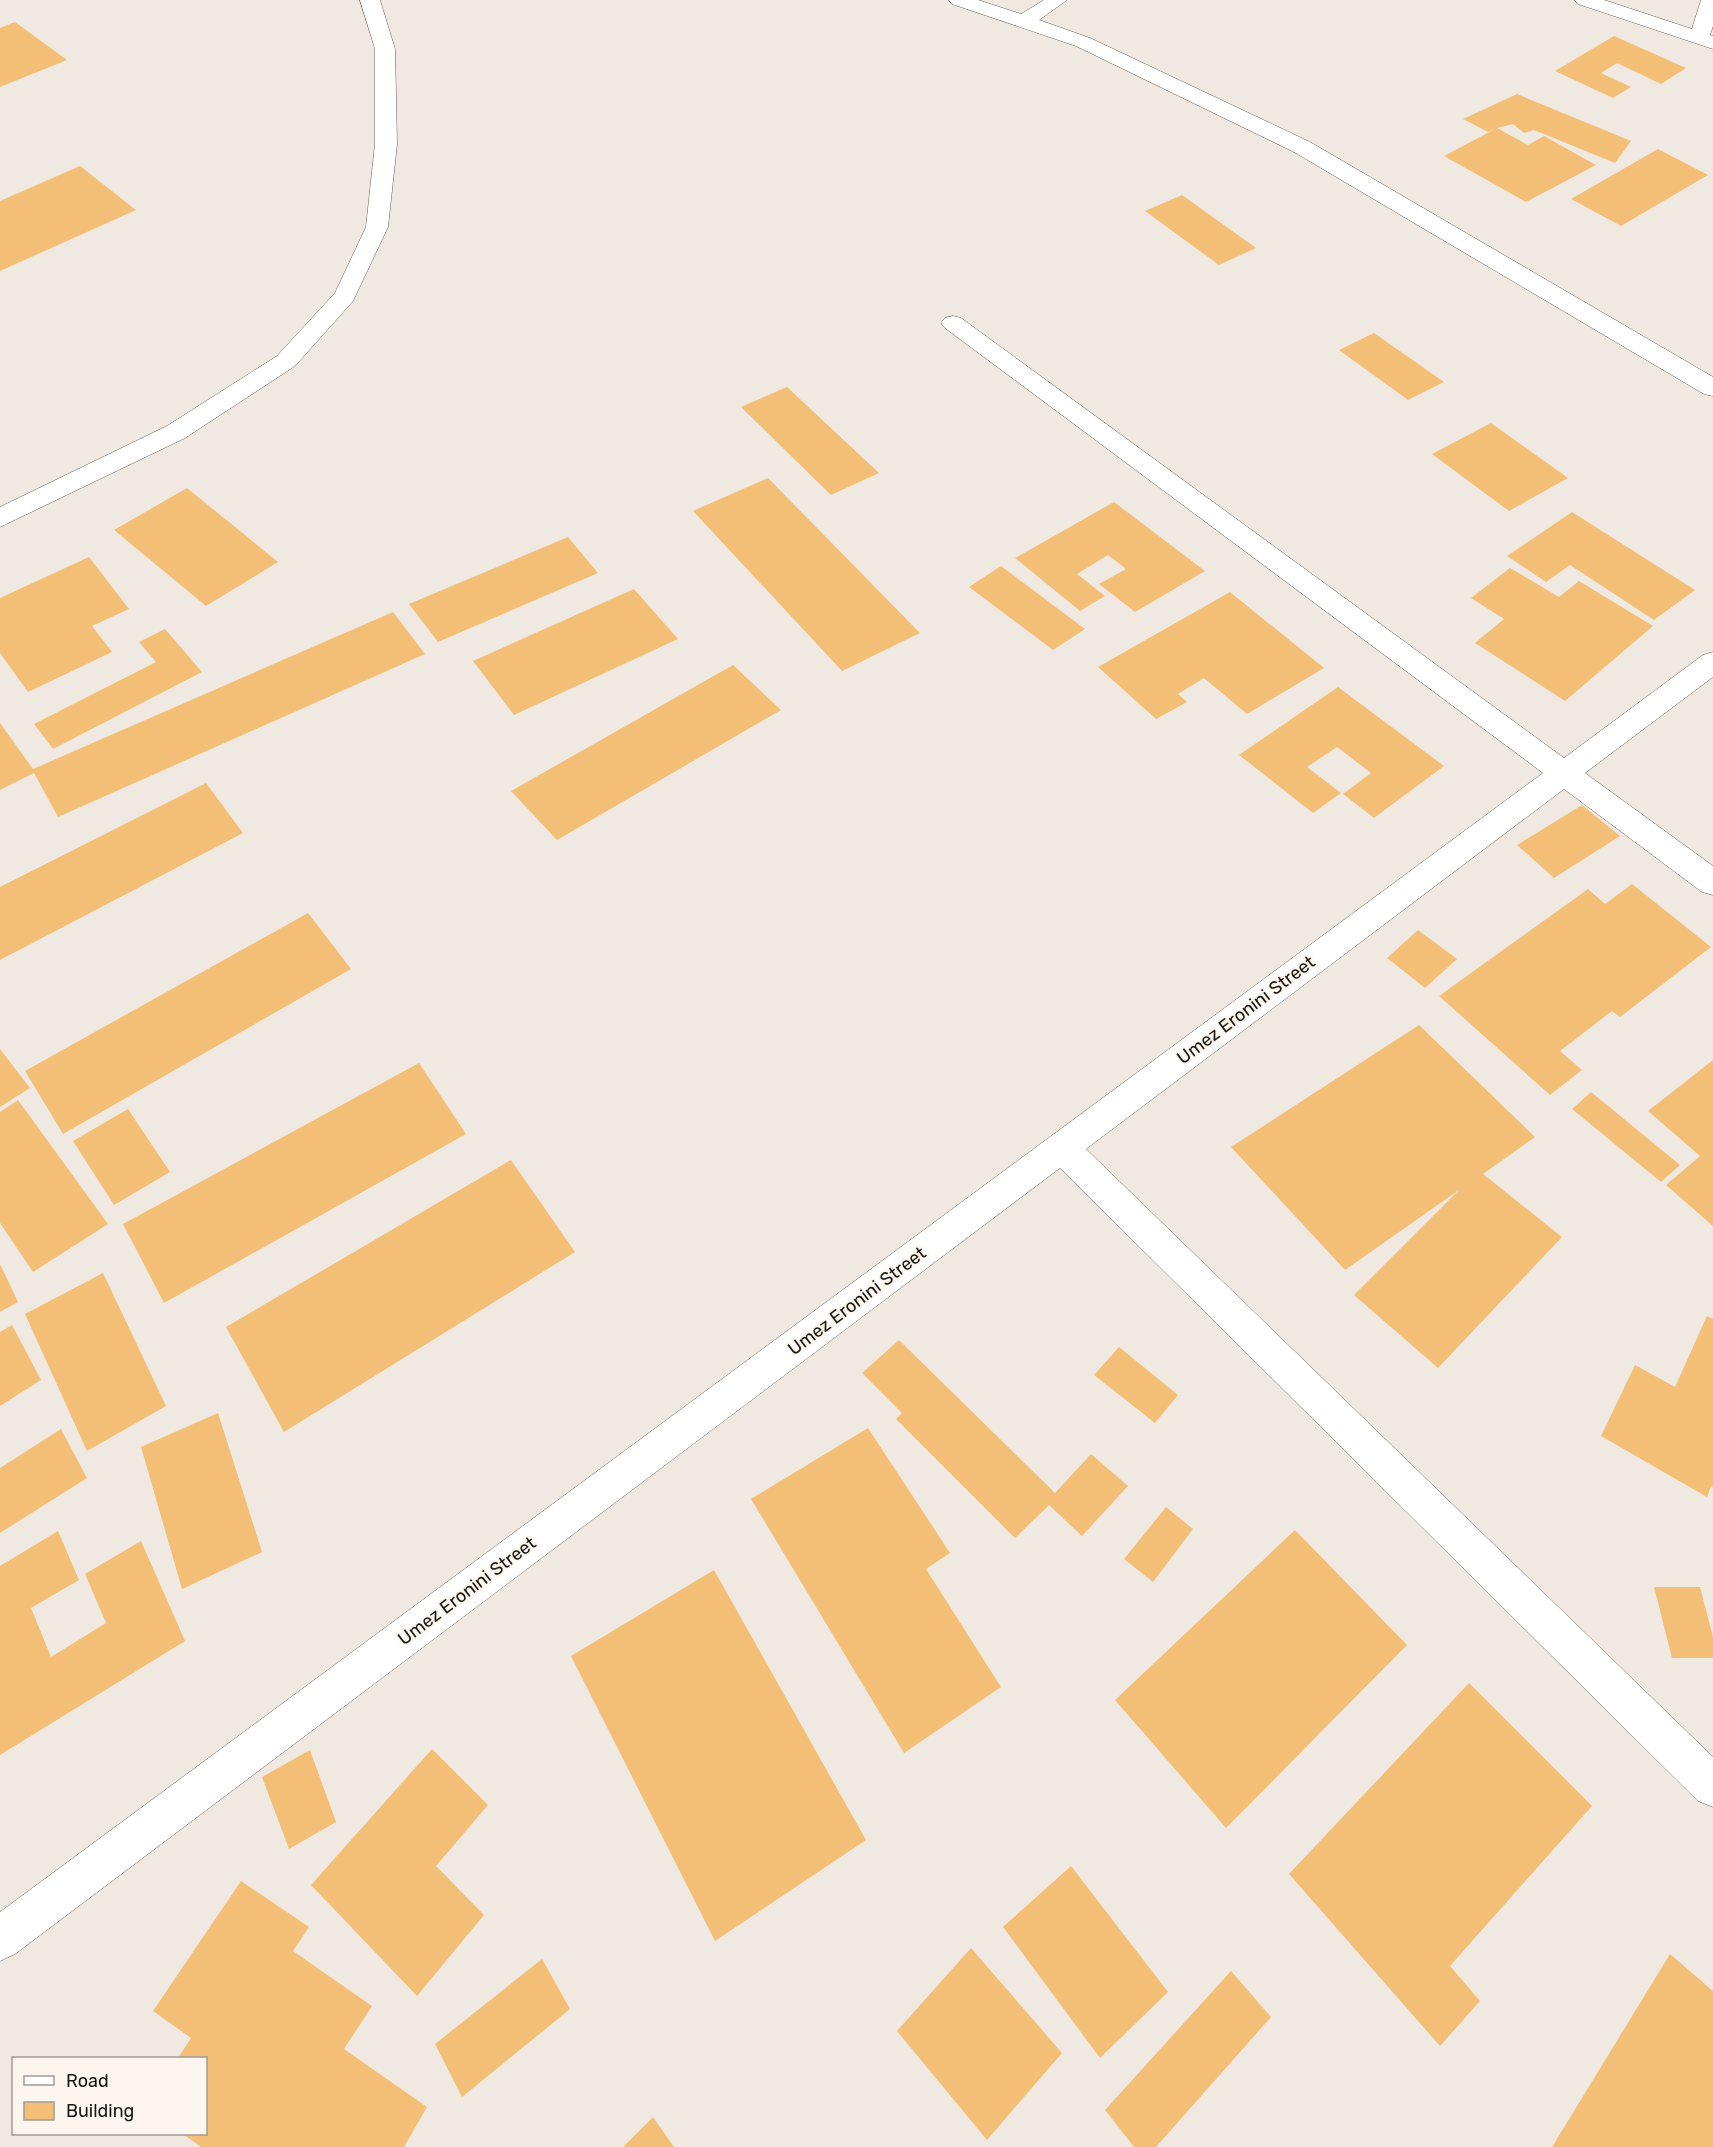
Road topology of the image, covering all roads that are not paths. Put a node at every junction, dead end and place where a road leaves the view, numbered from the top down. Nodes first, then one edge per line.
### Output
1 (370, 0) edge
2 (959, 0) edge
3 (1057, 0) edge
4 (1585, 0) edge
5 (1711, 0) edge
6 (1023, 22) junction
7 (1706, 41) edge
8 (953, 323) dead end
9 (1713, 388) edge
10 (0, 518) edge
11 (1713, 662) edge
12 (1564, 773) junction
13 (1713, 883) edge
14 (1062, 1148) junction
15 (1713, 1786) edge
16 (0, 1939) edge

1 - 10 street
2 - 6 street
3 - 6 street
4 - 7 street
5 - 7 street
6 - 9 street
8 - 12 street
11 - 12 street, Umez Eronini Street
12 - 13 street
12 - 14 street, Umez Eronini Street
14 - 15 street
14 - 16 street, Umez Eronini Street

